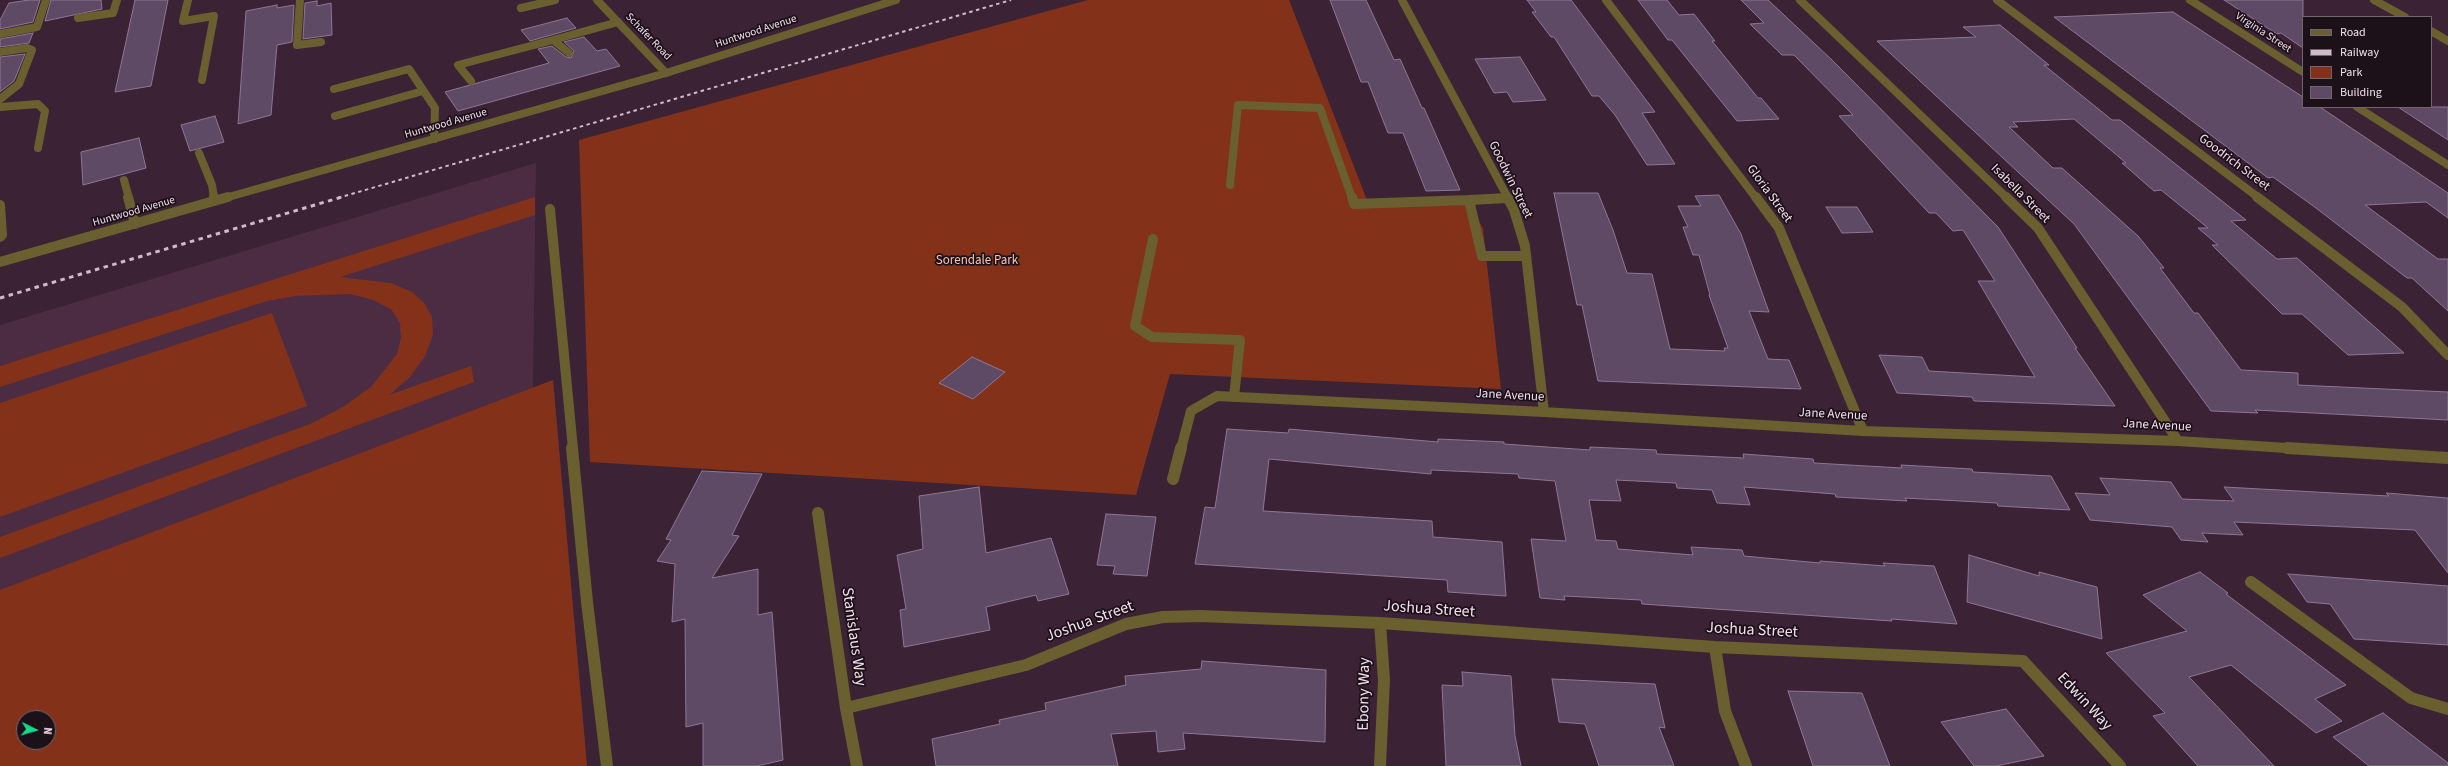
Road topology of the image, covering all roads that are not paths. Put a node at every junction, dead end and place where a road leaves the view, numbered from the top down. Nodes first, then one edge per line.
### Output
1 (46, 0) edge
2 (117, 0) edge
3 (188, 0) edge
4 (300, 0) edge
5 (555, 0) edge
6 (597, 0) edge
7 (896, 0) edge
8 (1402, 0) edge
9 (1606, 0) edge
10 (1800, 0) edge
11 (1997, 0) edge
12 (2190, 0) edge
13 (2374, 0) edge
14 (521, 8) dead end
15 (2403, 16) edge
16 (78, 18) dead end
17 (618, 22) junction
18 (2432, 32) edge
19 (0, 34) edge
20 (553, 40) junction
21 (2448, 41) edge
22 (321, 42) dead end
23 (0, 52) edge
24 (569, 54) dead end
25 (2302, 71) edge
26 (666, 73) junction
27 (202, 80) dead end
28 (471, 81) dead end
29 (334, 89) dead end
30 (423, 91) junction
31 (0, 99) edge
32 (0, 107) edge
33 (2359, 108) edge
34 (335, 116) dead end
35 (434, 139) junction
36 (38, 148) dead end
37 (199, 153) dead end
38 (2448, 165) edge
39 (124, 180) dead end
40 (1230, 185) dead end
41 (1508, 198) junction
42 (1469, 200) junction
43 (214, 201) junction
44 (0, 205) edge
45 (550, 209) dead end
46 (135, 224) junction
47 (0, 237) edge
48 (1154, 240) dead end
49 (1526, 256) junction
50 (0, 262) edge
51 (2448, 355) edge
52 (1234, 397) junction
53 (1544, 412) junction
54 (1864, 431) junction
55 (2178, 441) junction
56 (2448, 458) edge
57 (1173, 479) dead end
58 (818, 513) dead end
59 (2251, 582) dead end
60 (1380, 623) junction
61 (1715, 647) junction
62 (2023, 661) joint
63 (846, 708) junction
64 (2448, 709) edge
65 (607, 766) edge
66 (857, 766) edge
67 (1380, 766) edge
68 (1746, 766) edge
69 (2120, 766) edge

1 - 19 street
2 - 16 street
3 - 27 street
4 - 22 street
5 - 14 street
6 - 17 street, Schafer Road
7 - 26 street, Huntwood Avenue
8 - 41 street, Goodwin Street
9 - 54 street, Gloria Street
10 - 55 street, Isabella Street
11 - 51 street, Goodrich Street
12 - 25 street, Virginia Street
13 - 15 street
17 - 20 street
17 - 26 street, Schafer Road
18 - 21 street
20 - 24 street
20 - 28 street
23 - 31 street
26 - 35 street, Huntwood Avenue
29 - 30 street
30 - 34 street
30 - 35 street
32 - 36 street
33 - 38 street
35 - 43 street, Huntwood Avenue
37 - 43 street
39 - 46 street
40 - 42 street
41 - 42 street
41 - 49 street, Goodwin Street
42 - 49 street
43 - 46 street, Huntwood Avenue
44 - 47 street
45 - 65 street
46 - 50 street, Huntwood Avenue
48 - 52 street
49 - 53 street, Goodwin Street
52 - 53 street, Jane Avenue
52 - 57 street, Jane Avenue
53 - 54 street, Jane Avenue
54 - 55 street, Jane Avenue
55 - 56 street, Jane Avenue
58 - 63 street, Stanislaus Way
59 - 64 street
60 - 61 street, Joshua Street
60 - 63 street, Joshua Street
60 - 67 street, Ebony Way
61 - 62 street, Joshua Street
61 - 68 street
62 - 69 street, Edwin Way
63 - 66 street, Stanislaus Way

